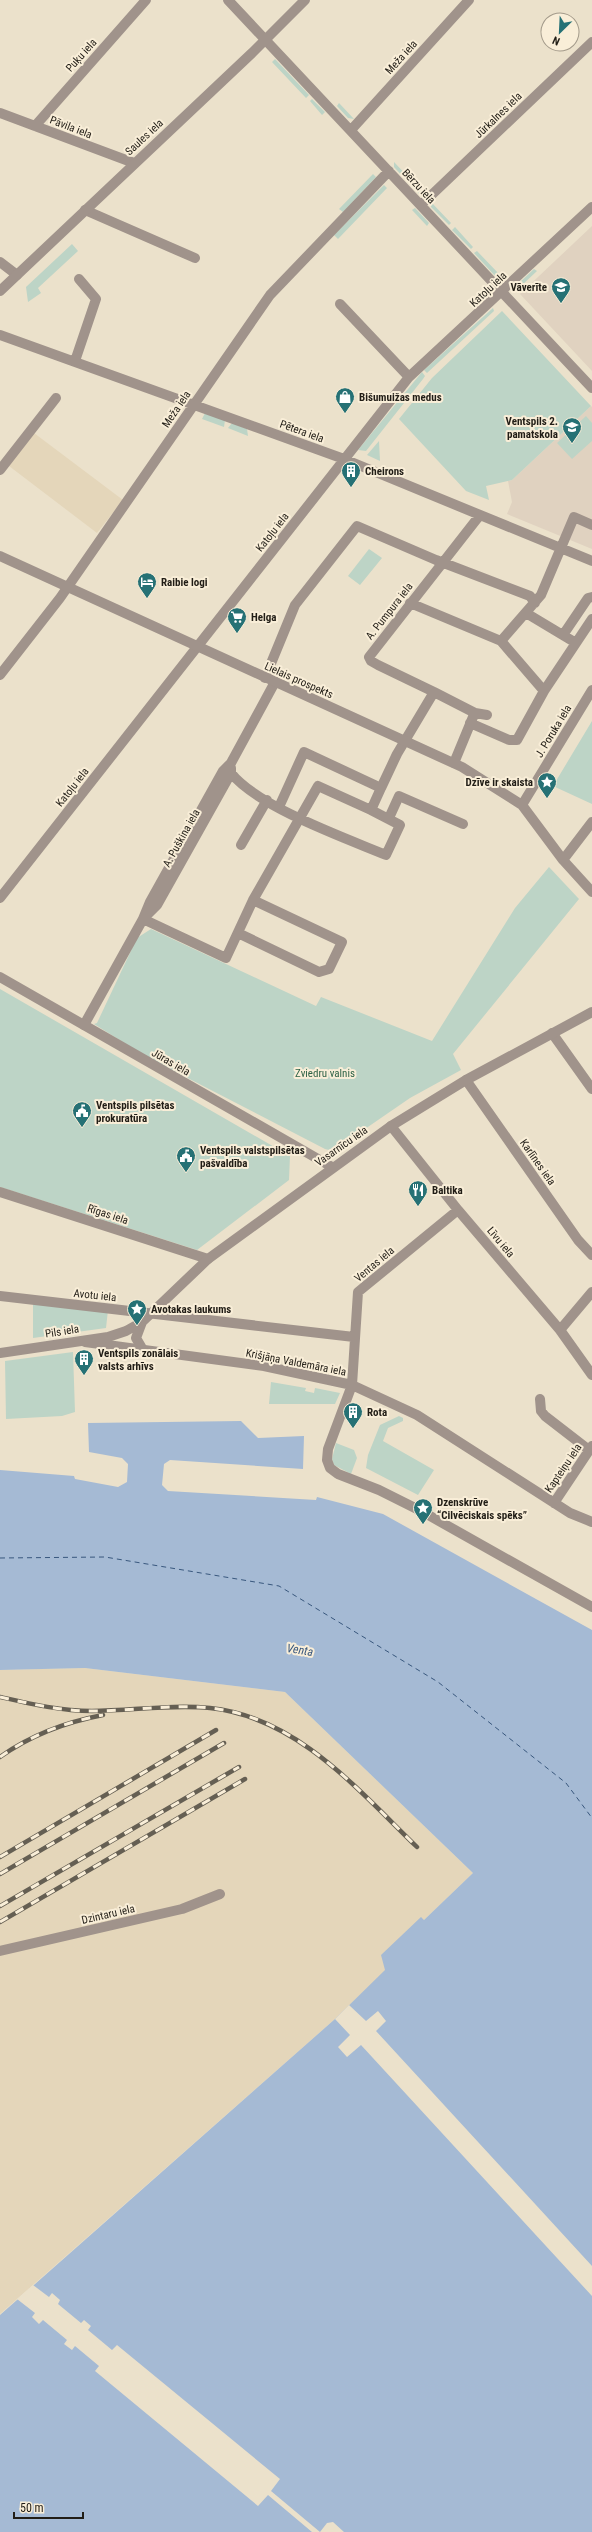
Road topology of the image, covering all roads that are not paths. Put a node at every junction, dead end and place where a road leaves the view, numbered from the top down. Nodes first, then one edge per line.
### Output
1 (146, 0) edge
2 (228, 0) edge
3 (305, 0) edge
4 (469, 0) edge
5 (266, 40) junction
6 (592, 42) edge
7 (0, 113) edge
8 (35, 126) junction
9 (351, 130) junction
10 (134, 163) junction
11 (389, 171) junction
12 (421, 205) junction
13 (592, 207) edge
14 (85, 210) junction
15 (195, 258) dead end
16 (0, 262) edge
17 (17, 275) junction
18 (79, 280) dead end
19 (0, 291) edge
20 (501, 293) junction
21 (340, 304) dead end
22 (0, 335) edge
23 (75, 361) junction
24 (409, 377) junction
25 (592, 388) edge
26 (56, 398) dead end
27 (194, 404) junction
28 (344, 459) junction
29 (0, 470) edge
30 (480, 515) junction
31 (592, 525) edge
32 (559, 548) junction
33 (0, 556) edge
34 (592, 561) edge
35 (444, 562) junction
36 (67, 587) junction
37 (592, 597) edge
38 (410, 603) junction
39 (535, 603) junction
40 (526, 613) junction
41 (592, 619) edge
42 (563, 635) junction
43 (500, 641) junction
44 (576, 643) junction
45 (198, 647) junction
46 (0, 675) edge
47 (270, 680) junction
48 (592, 690) edge
49 (544, 691) junction
50 (434, 692) junction
51 (475, 712) junction
52 (487, 714) dead end
53 (470, 722) junction
54 (405, 741) junction
55 (454, 763) junction
56 (231, 768) junction
57 (381, 788) junction
58 (267, 800) junction
59 (522, 805) junction
60 (280, 807) junction
61 (371, 810) junction
62 (300, 818) junction
63 (389, 818) junction
64 (592, 822) edge
65 (463, 824) dead end
66 (241, 845) dead end
67 (563, 860) junction
68 (592, 892) edge
69 (0, 898) edge
70 (253, 900) junction
71 (142, 919) junction
72 (238, 933) junction
73 (0, 977) edge
74 (592, 1012) edge
75 (84, 1025) junction
76 (552, 1033) junction
77 (466, 1080) junction
78 (592, 1089) edge
79 (391, 1126) junction
80 (332, 1167) junction
81 (0, 1192) edge
82 (458, 1210) junction
83 (592, 1255) edge
84 (208, 1259) junction
85 (592, 1292) edge
86 (0, 1296) edge
87 (153, 1313) junction
88 (142, 1322) junction
89 (560, 1330) junction
90 (126, 1331) joint
91 (354, 1337) junction
92 (80, 1341) junction
93 (143, 1350) junction
94 (0, 1353) edge
95 (592, 1374) edge
96 (352, 1385) junction
97 (540, 1399) dead end
98 (591, 1448) edge
99 (554, 1502) junction
100 (592, 1522) edge
101 (592, 1607) edge
102 (220, 1894) dead end
103 (0, 1951) edge

1 - 8 street, Puķu iela
2 - 5 street, Bērzu iela
3 - 5 street, Saules iela
4 - 9 street, Meža iela
5 - 9 street, Bērzu iela
5 - 10 street, Saules iela
6 - 12 street, Jūrkalnes iela
7 - 8 street, Pāvila iela
8 - 10 street, Pāvila iela
9 - 11 street, Bērzu iela
10 - 14 street, Saules iela
11 - 12 street, Bērzu iela
11 - 27 street, Meža iela
12 - 20 street, Bērzu iela
13 - 20 street, Katoļu iela
14 - 15 street
14 - 17 street, Saules iela
16 - 17 street
17 - 19 street, Saules iela
18 - 23 street
20 - 24 street, Katoļu iela
20 - 25 street, Bērzu iela
21 - 24 street
22 - 23 street, Pētera iela
23 - 27 street, Pētera iela
24 - 28 street, Katoļu iela
26 - 29 street
27 - 28 street, Pētera iela
27 - 36 street, Meža iela
28 - 30 street, Pētera iela
28 - 45 street, Katoļu iela
30 - 32 street, Pētera iela
30 - 35 street, A. Pumpura iela
31 - 32 street
32 - 34 street, Pētera iela
32 - 39 street
33 - 36 street, Lielais prospekts
35 - 38 street, A. Pumpura iela
35 - 39 street
35 - 47 street, A. Puškina iela
36 - 45 street, Lielais prospekts
36 - 46 street, Meža iela
37 - 42 street
38 - 43 street
38 - 50 street, A. Pumpura iela
39 - 40 street
40 - 42 street
40 - 43 street
41 - 44 street
42 - 44 street
43 - 49 street
44 - 49 street
45 - 47 street, Lielais prospekts
45 - 69 street, Katoļu iela
47 - 54 street, Lielais prospekts
47 - 56 street, A. Puškina iela
48 - 59 street, J. Poruka iela
49 - 53 street
50 - 51 street
50 - 54 street
51 - 52 street
51 - 53 street
53 - 55 street
54 - 55 street, Lielais prospekts
54 - 57 street
55 - 59 street, Lielais prospekts
56 - 58 street
56 - 71 street, A. Puškina iela
57 - 60 street
57 - 61 street
58 - 60 street
58 - 66 street
59 - 67 street, Lielais prospekts
60 - 62 street
61 - 62 street
61 - 63 street
62 - 63 street
62 - 70 street
63 - 65 street
64 - 67 street
67 - 68 street, Lielais prospekts
70 - 72 street
70 - 72 street
71 - 72 street
71 - 75 street, A. Puškina iela
73 - 75 street, Jūras iela
74 - 76 street, Vasarnīcu iela
75 - 80 street, Jūras iela
76 - 77 street, Vasarnīcu iela
76 - 78 street
77 - 79 street, Vasarnīcu iela
77 - 83 street, Karlīnes iela
79 - 80 street, Vasarnīcu iela
79 - 82 street, Līvu iela
80 - 84 street, Vasarnīcu iela
81 - 84 street, Rīgas iela
82 - 89 street, Līvu iela
82 - 91 street, Ventas iela
84 - 87 street, Vasarnīcu iela
85 - 89 street
86 - 87 street, Avotu iela
87 - 88 street, Vasarnīcu iela
87 - 91 street, Avotu iela
88 - 90 street, Vasarnīcu iela
88 - 93 street
89 - 95 street, Līvu iela
90 - 92 street, Pils iela
91 - 96 street, Ventas iela
92 - 93 street, Krišjāņa Valdemāra iela
92 - 94 street, Pils iela
93 - 96 street, Krišjāņa Valdemāra iela
96 - 99 street, Krišjāņa Valdemāra iela
96 - 101 street, Ventas iela
97 - 98 street
98 - 99 street, Kapteiņu iela
99 - 100 street, Krišjāņa Valdemāra iela
102 - 103 street, Dzintaru iela

